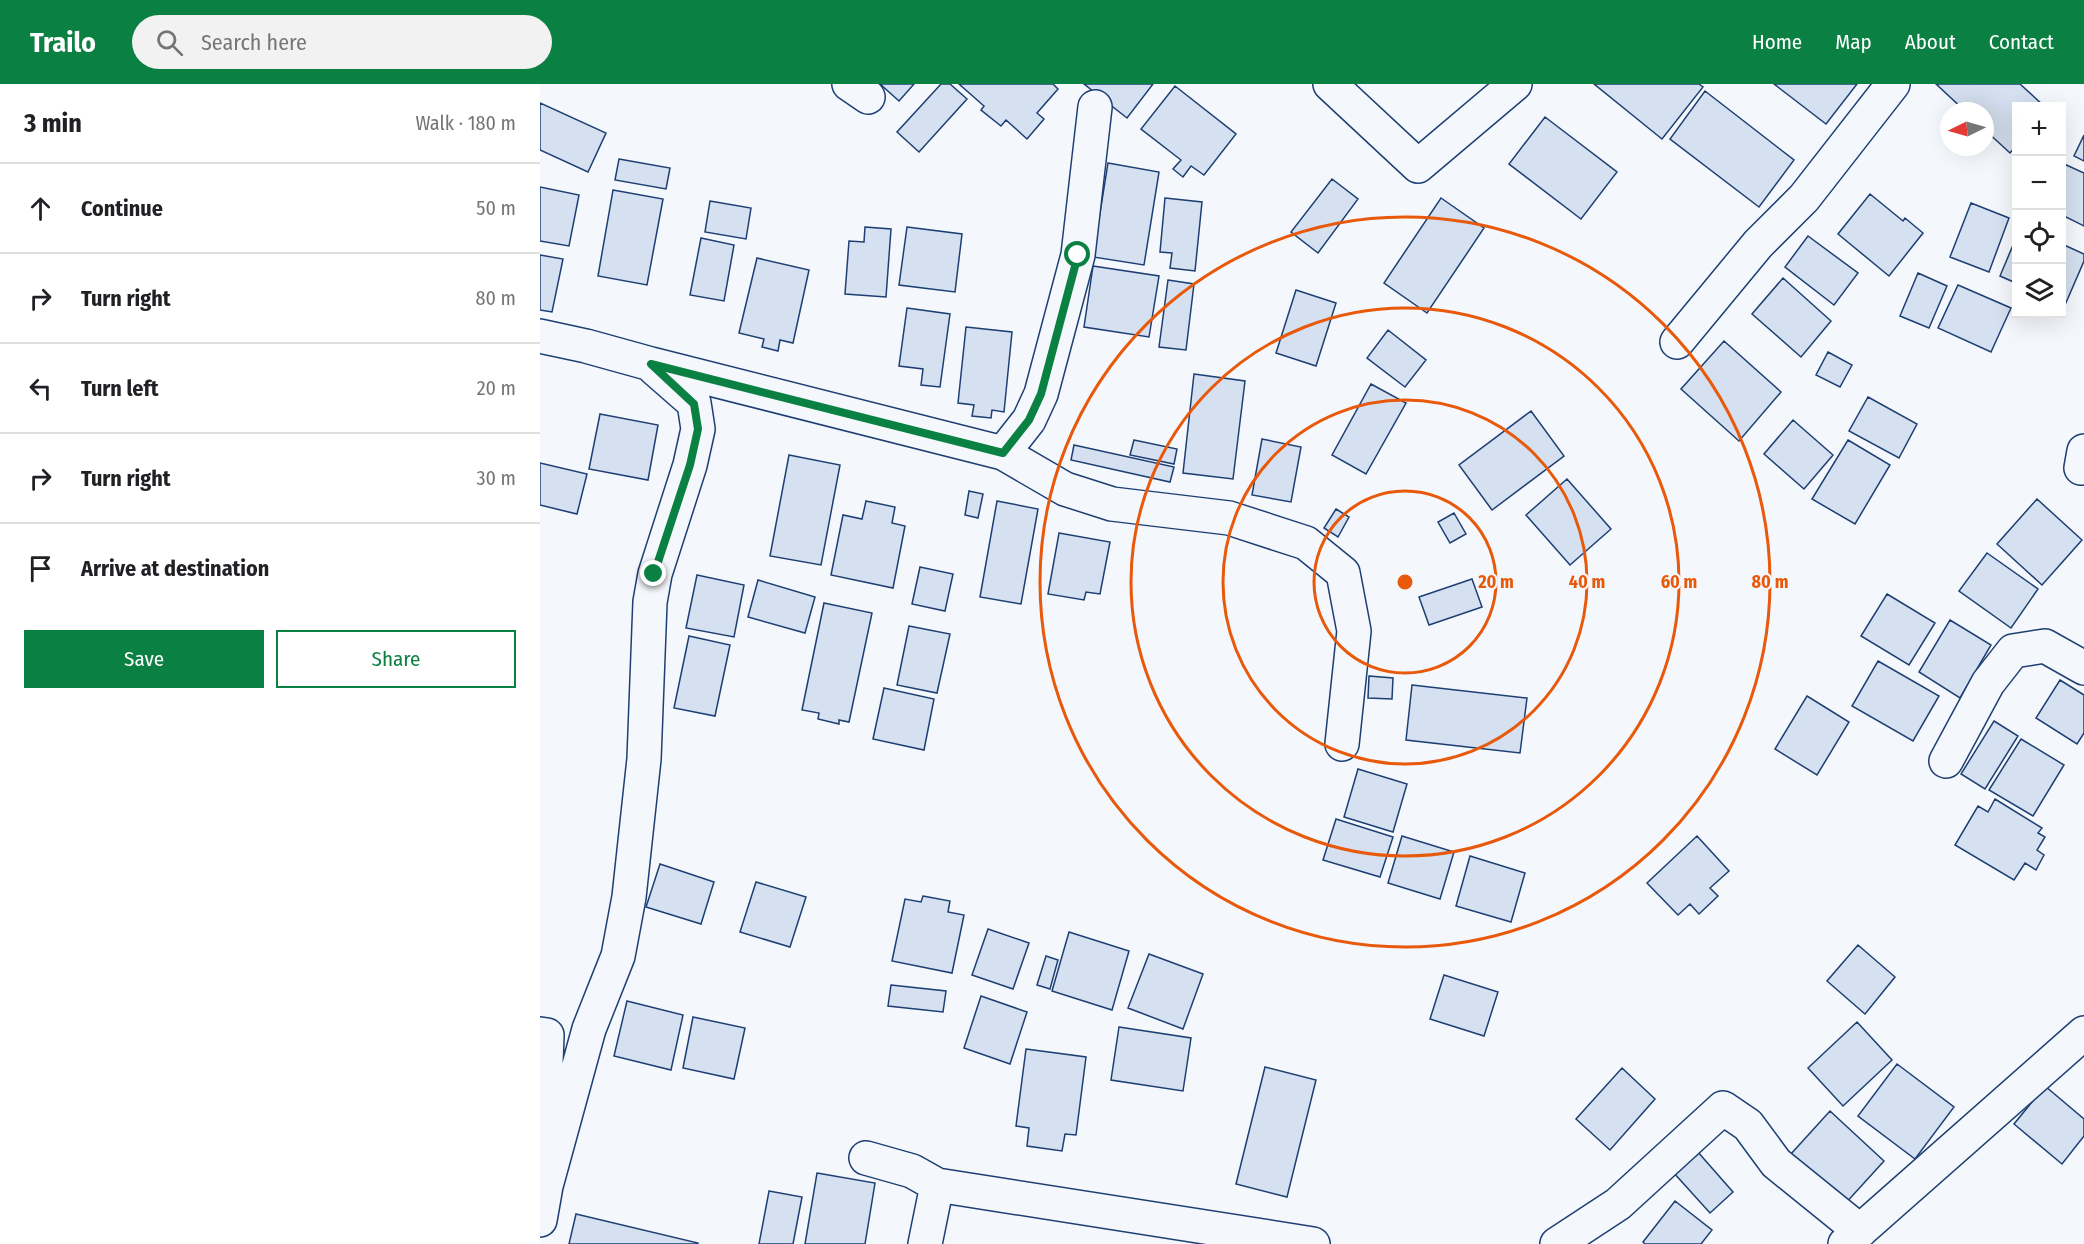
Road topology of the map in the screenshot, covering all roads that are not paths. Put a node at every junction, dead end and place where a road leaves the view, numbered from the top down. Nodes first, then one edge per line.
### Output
1 (1330, 84) edge
2 (1515, 84) edge
3 (1893, 84) edge
4 (1095, 107) dead end
5 (540, 336) edge
6 (1677, 342) dead end
7 (651, 364) junction
8 (1003, 453) junction
9 (2084, 668) edge
10 (1342, 744) dead end
11 (1946, 761) dead end
12 (2084, 1033) edge
13 (540, 1034) edge
14 (866, 1158) dead end
15 (540, 1179) edge
16 (937, 1185) junction
17 (540, 1220) edge
18 (1852, 1238) edge
19 (925, 1244) edge
20 (1313, 1244) edge
21 (1557, 1244) edge

1 - 2 street
3 - 6 street
4 - 8 street
5 - 7 street
7 - 8 street
7 - 17 street
8 - 10 street
9 - 11 street
12 - 18 street
13 - 15 street
14 - 16 street
16 - 19 street
16 - 20 street
18 - 21 street

